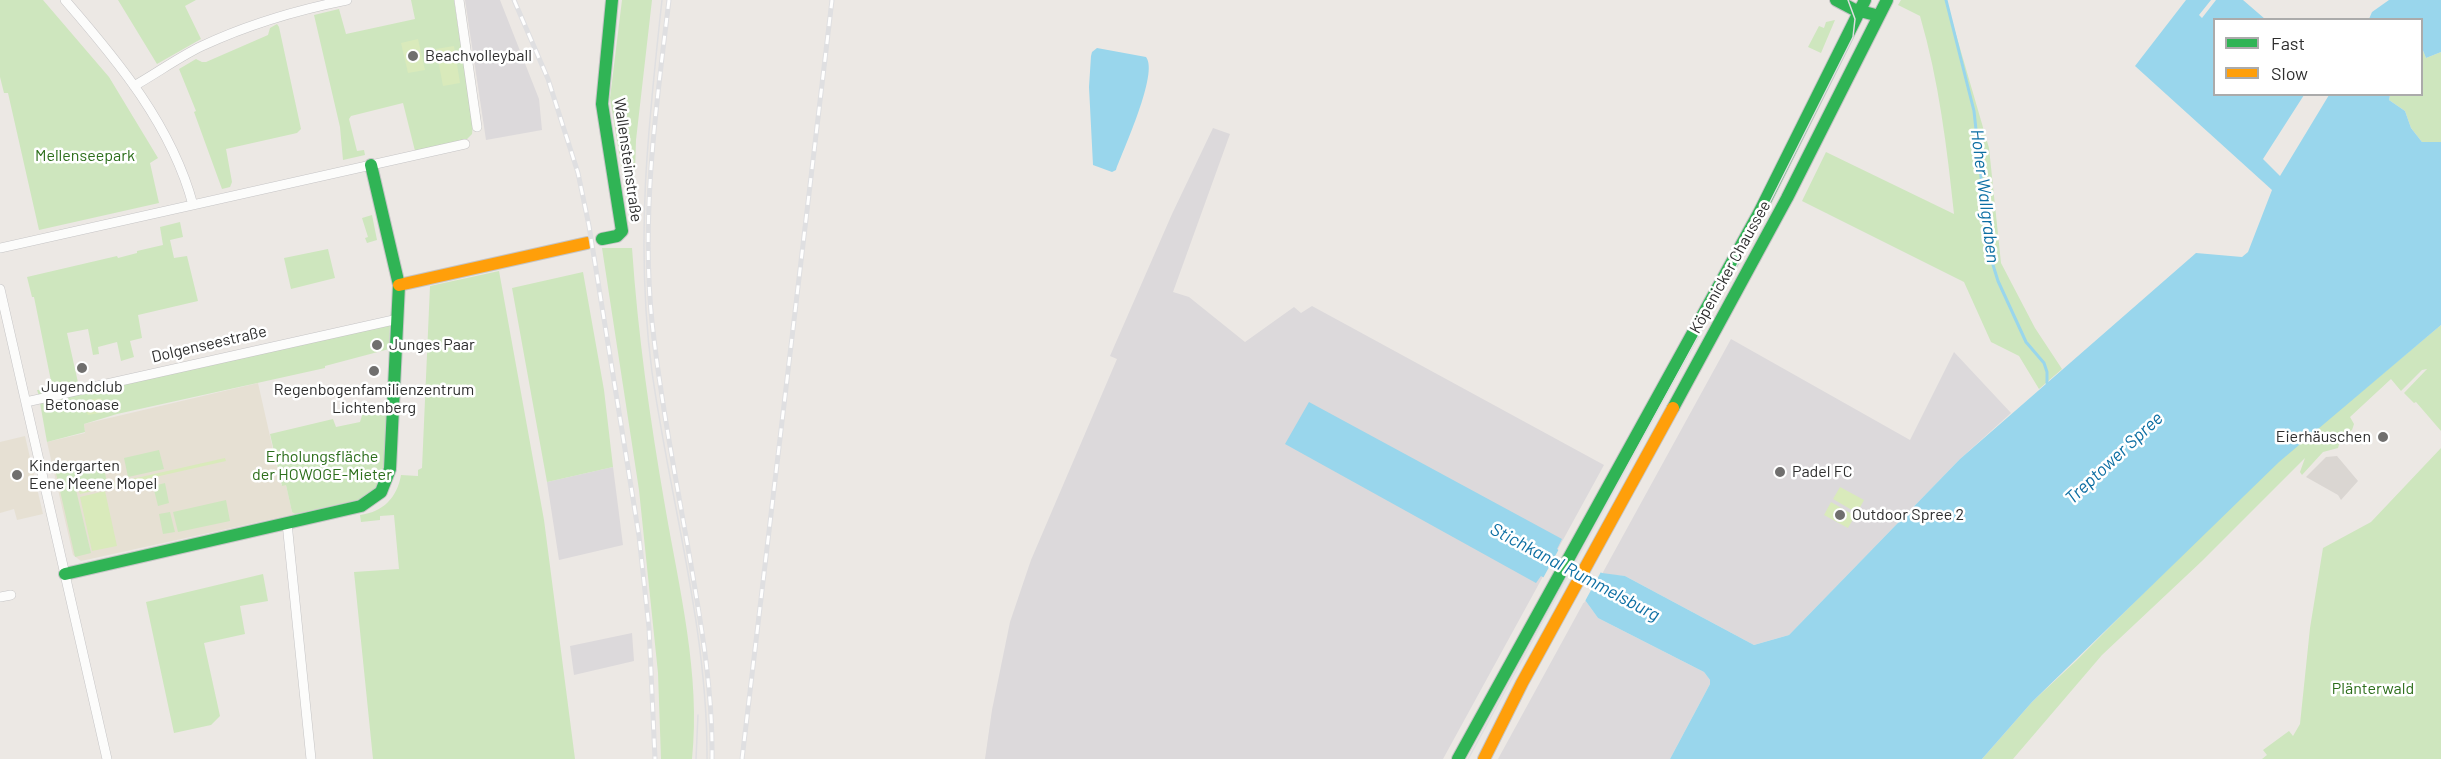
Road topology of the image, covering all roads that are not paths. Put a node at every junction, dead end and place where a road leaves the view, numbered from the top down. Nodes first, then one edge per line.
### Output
1 (65, 0) edge
2 (459, 0) edge
3 (612, 0) edge
4 (1836, 0) edge
5 (1873, 0) edge
6 (344, 1) edge
7 (1862, 6) edge
8 (1883, 8) edge
9 (134, 86) junction
10 (477, 127) dead end
11 (465, 144) dead end
12 (371, 165) junction
13 (193, 205) junction
14 (602, 239) dead end
15 (587, 243) dead end
16 (0, 248) edge
17 (399, 285) junction
18 (0, 289) edge
19 (398, 319) junction
20 (26, 402) junction
21 (287, 523) junction
22 (65, 574) junction
23 (11, 595) dead end
24 (0, 597) edge
25 (107, 759) edge
26 (310, 759) edge
27 (1458, 759) edge
28 (1484, 759) edge

1 - 9 street
2 - 10 street
3 - 14 main road, Wallensteinstraße
4 - 7 main road
5 - 8 main road
6 - 9 street
7 - 8 main road
7 - 27 main road, Köpenicker Chaussee
8 - 28 main road, Köpenicker Chaussee
9 - 13 street
11 - 12 street
12 - 13 street
12 - 17 main road
13 - 16 street
15 - 17 main road
17 - 19 main road
18 - 20 street
19 - 20 street, Dolgenseestraße
19 - 21 main road
20 - 22 street
21 - 22 main road
21 - 26 street
22 - 25 street
23 - 24 street

